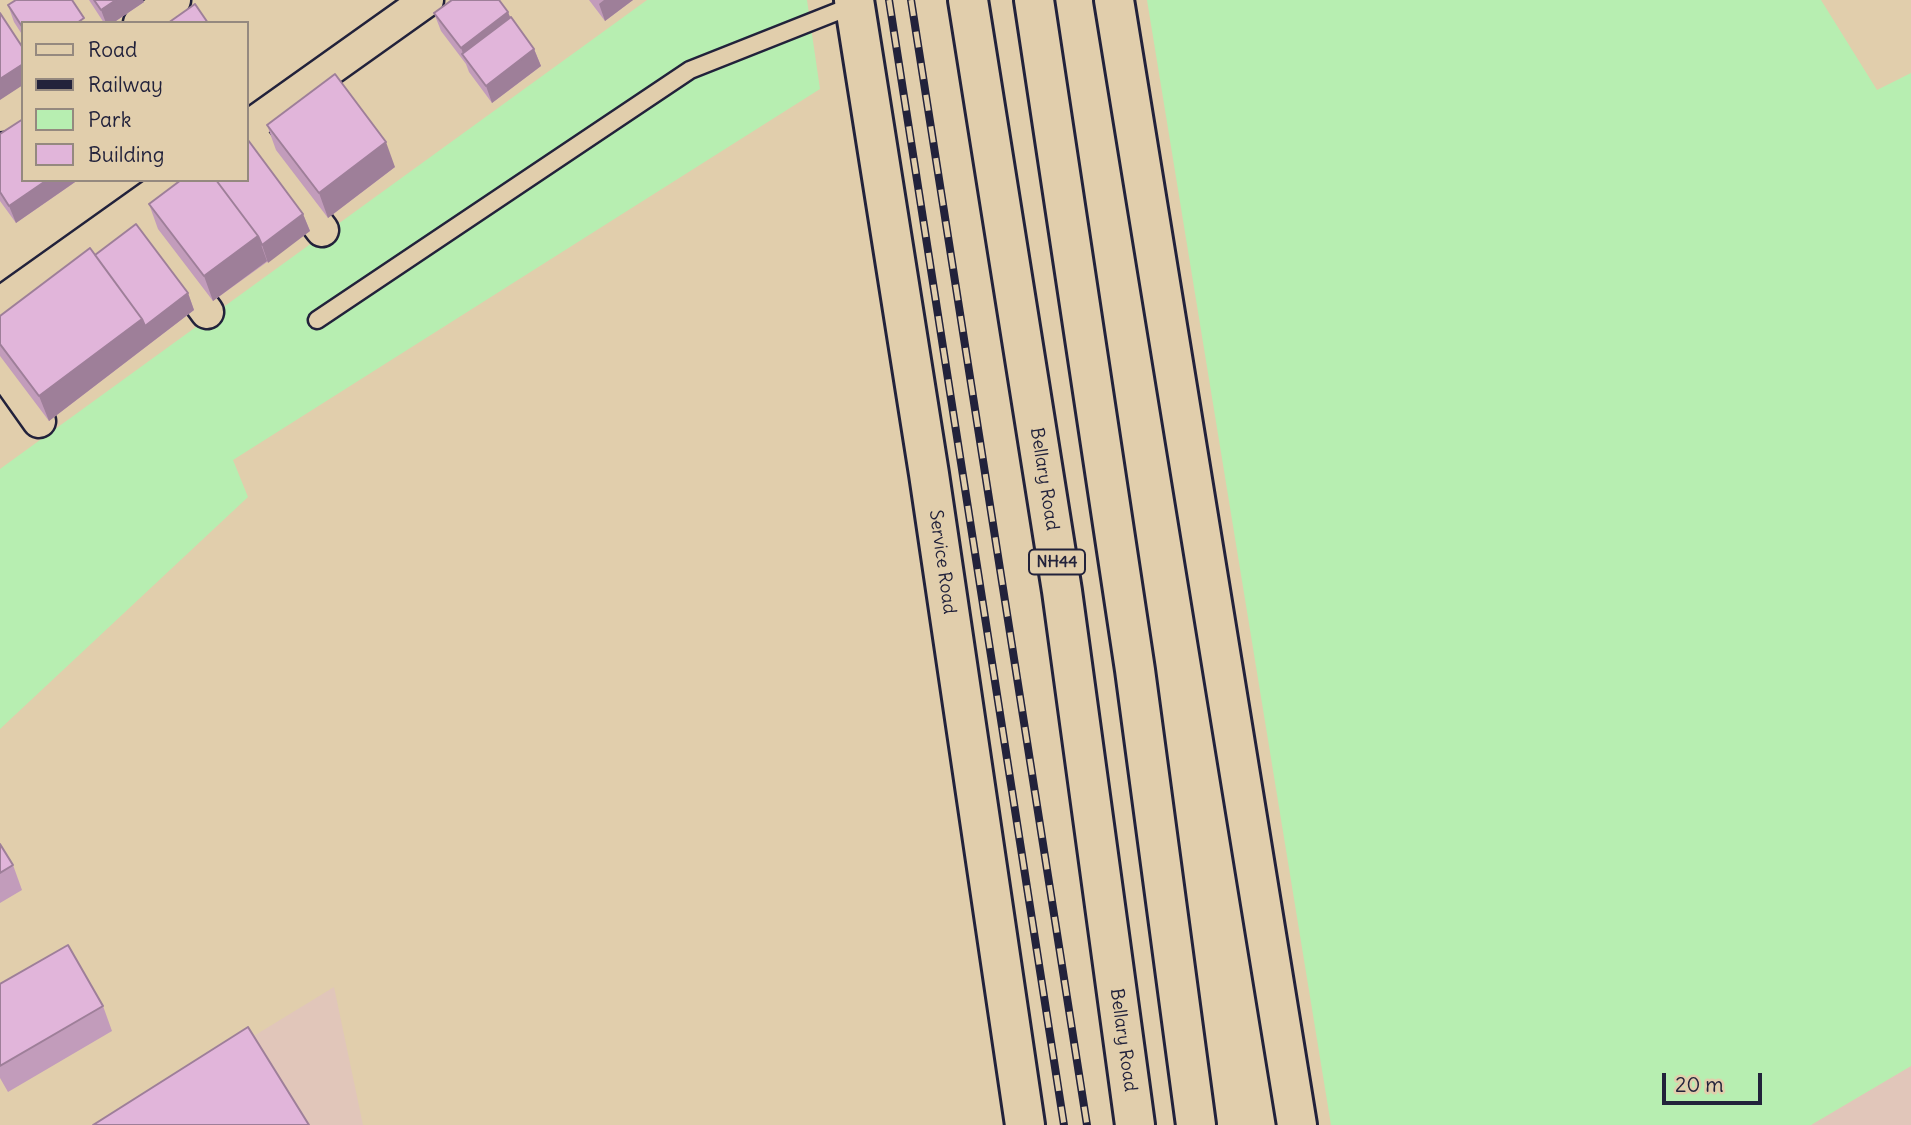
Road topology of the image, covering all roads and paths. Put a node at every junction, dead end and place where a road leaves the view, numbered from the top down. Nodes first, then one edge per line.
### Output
1 (174, 0) edge
2 (427, 0) edge
3 (968, 0) edge
4 (1034, 0) edge
5 (1114, 0) edge
6 (854, 2) edge
7 (143, 21) edge
8 (21, 101) edge
9 (0, 115) edge
10 (248, 128) edge
11 (248, 130) edge
12 (171, 182) edge
13 (132, 210) junction
14 (323, 230) dead end
15 (0, 304) edge
16 (207, 312) dead end
17 (317, 320) dead end
18 (0, 366) edge
19 (39, 421) edge
20 (1026, 1125) edge
21 (1135, 1125) edge
22 (1196, 1125) edge
23 (1297, 1125) edge

1 - 7 street
2 - 10 street
3 - 21 main road, Bellary Road / NH44
4 - 22 main road
5 - 23 main road
6 - 17 lane
6 - 20 main road, Service Road
8 - 9 street
11 - 14 street
12 - 13 street
13 - 15 street
13 - 16 street
18 - 19 street

